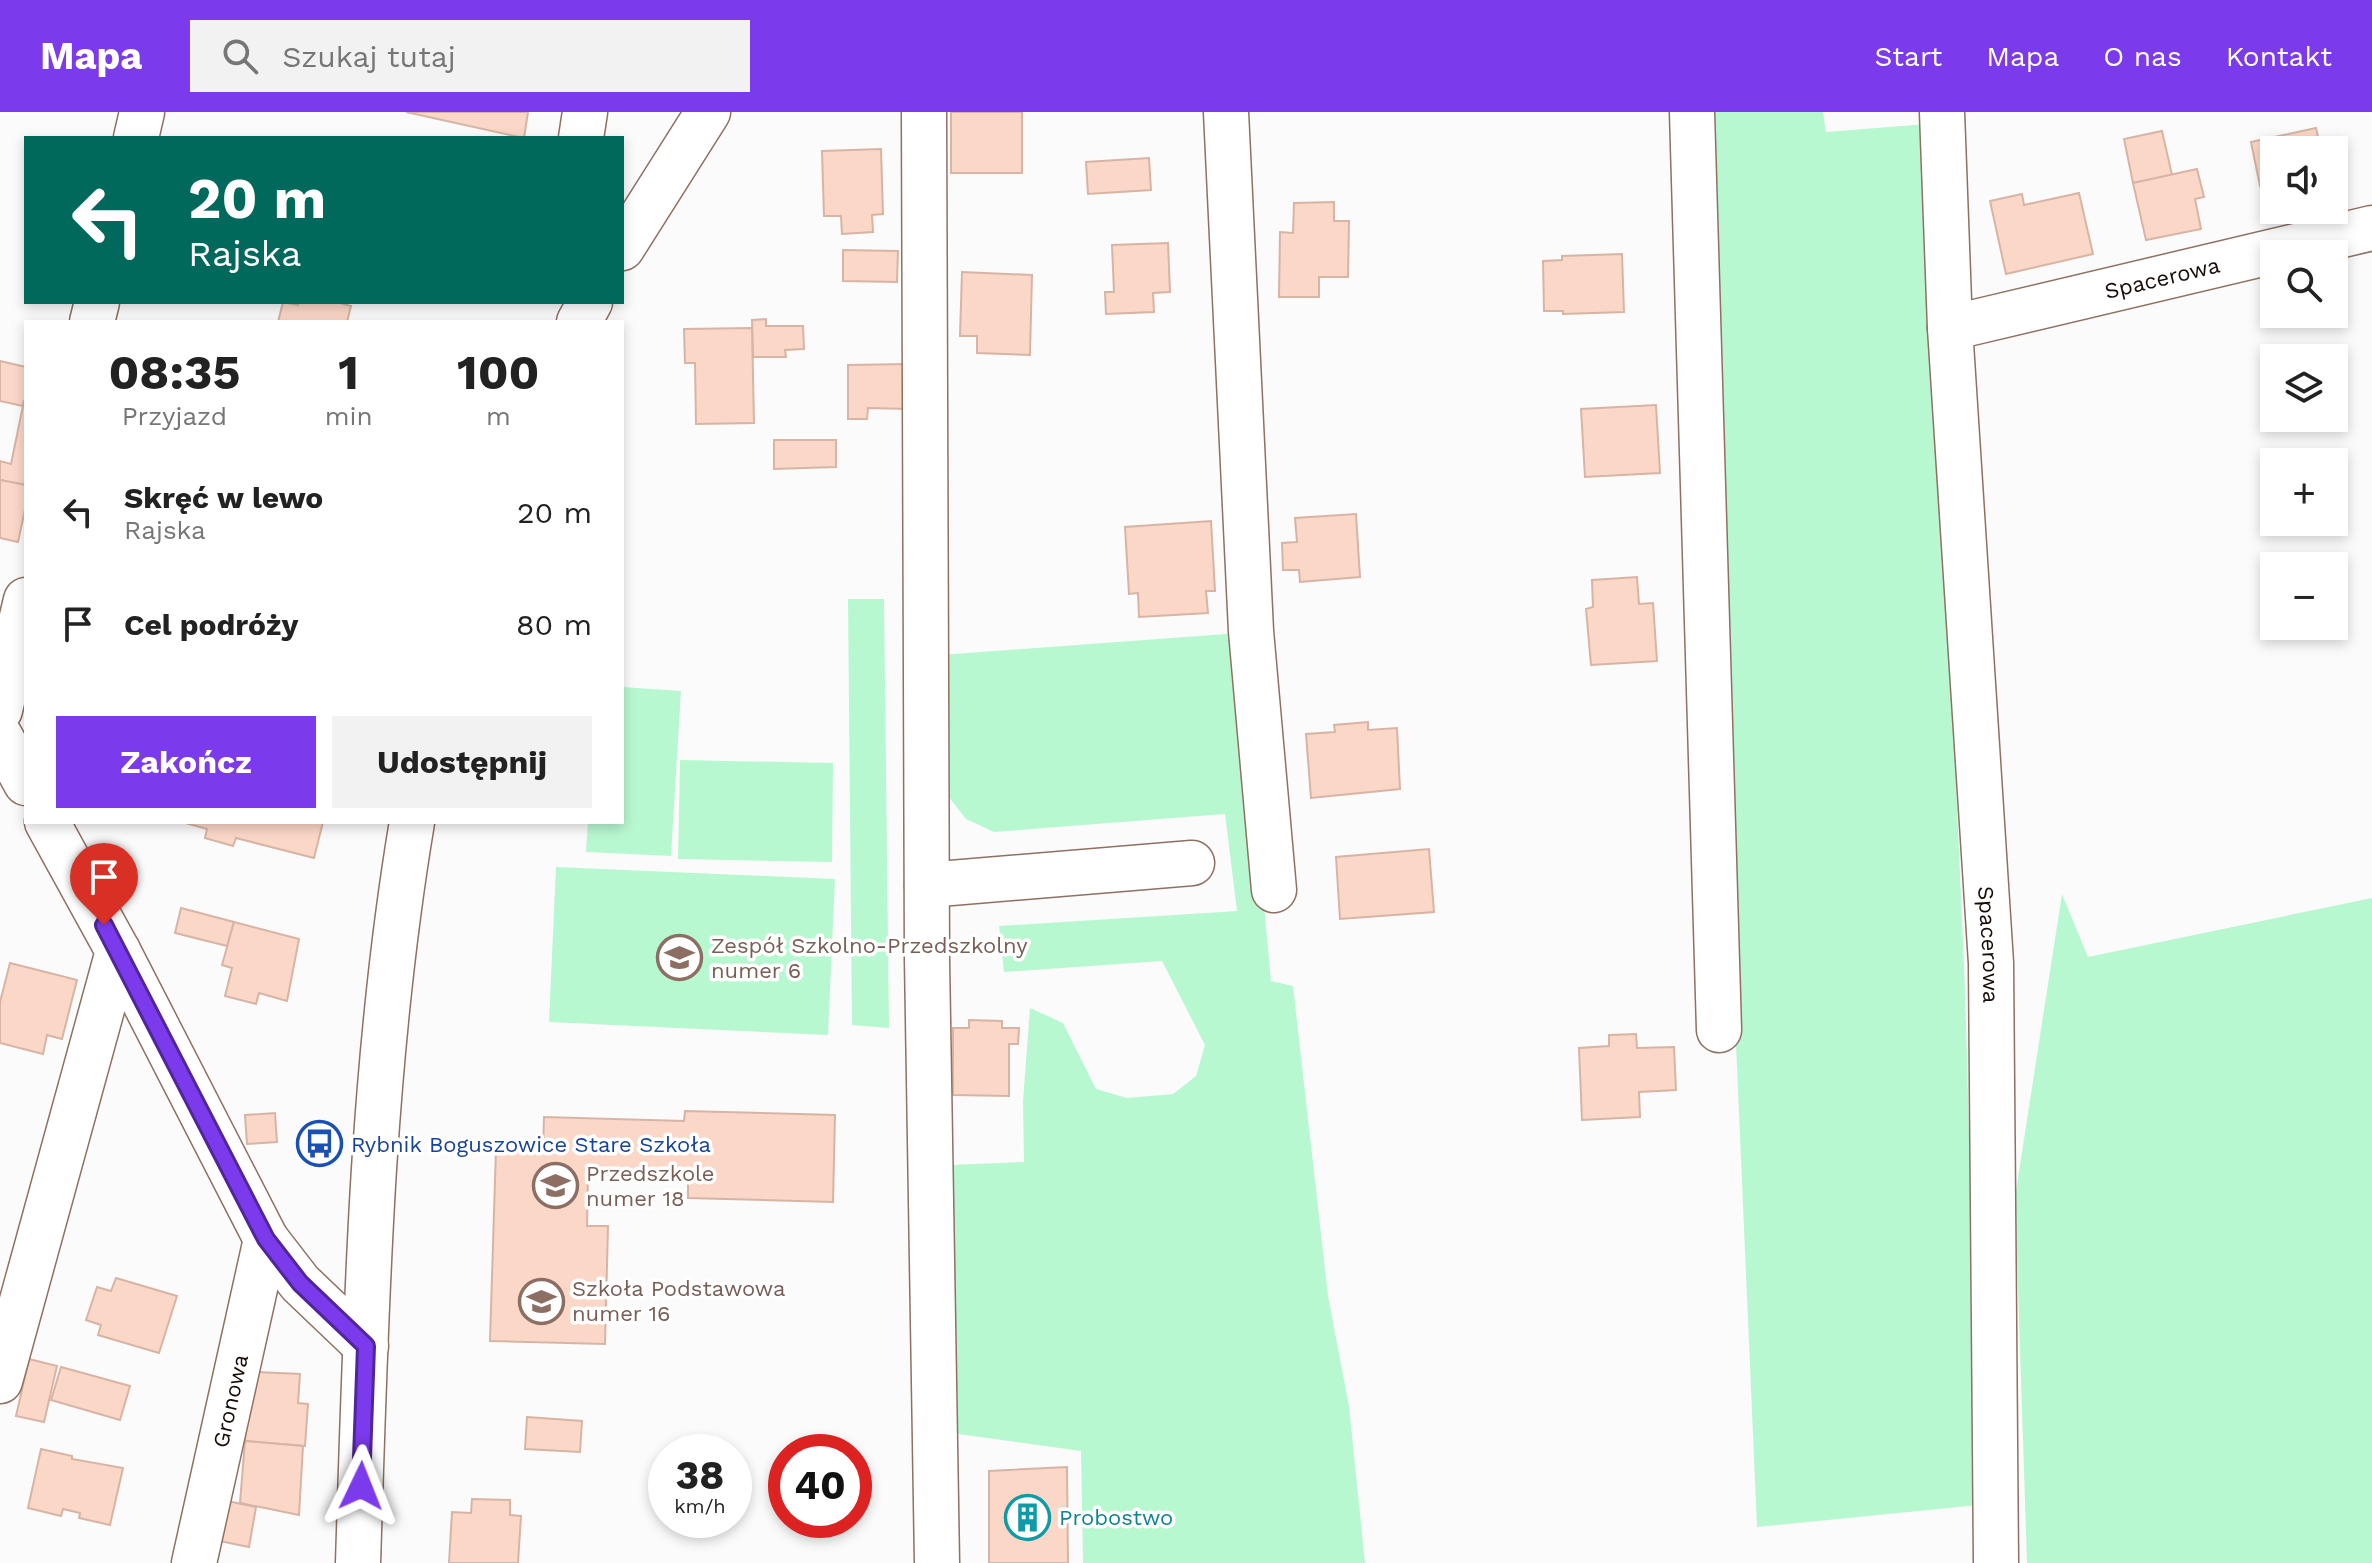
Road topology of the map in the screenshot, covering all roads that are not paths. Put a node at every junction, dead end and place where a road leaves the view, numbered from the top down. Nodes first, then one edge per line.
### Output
1 (142, 112) edge
2 (585, 112) edge
3 (708, 112) edge
4 (924, 112) edge
5 (1226, 112) edge
6 (1692, 112) edge
7 (1942, 112) edge
8 (136, 136) edge
9 (581, 136) edge
10 (2372, 228) edge
11 (624, 245) edge
12 (1950, 328) junction
13 (24, 608) edge
14 (0, 710) edge
15 (0, 736) edge
16 (24, 779) edge
17 (48, 824) edge
18 (412, 824) edge
19 (1192, 863) dead end
20 (927, 885) junction
21 (1274, 890) dead end
22 (118, 951) junction
23 (1719, 1030) dead end
24 (266, 1239) junction
25 (366, 1346) junction
26 (0, 1381) edge
27 (194, 1563) edge
28 (358, 1563) edge
29 (937, 1563) edge
30 (1996, 1563) edge

1 - 8 street
2 - 9 street
3 - 11 street
4 - 20 street
5 - 21 street
6 - 23 street
7 - 12 street, Spacerowa
10 - 12 street, Spacerowa
12 - 30 street, Spacerowa
13 - 14 street
15 - 16 street
17 - 22 street
18 - 25 street
19 - 20 street
20 - 29 street
22 - 24 street
22 - 26 street
24 - 25 street
24 - 27 street, Gronowa
25 - 28 street

